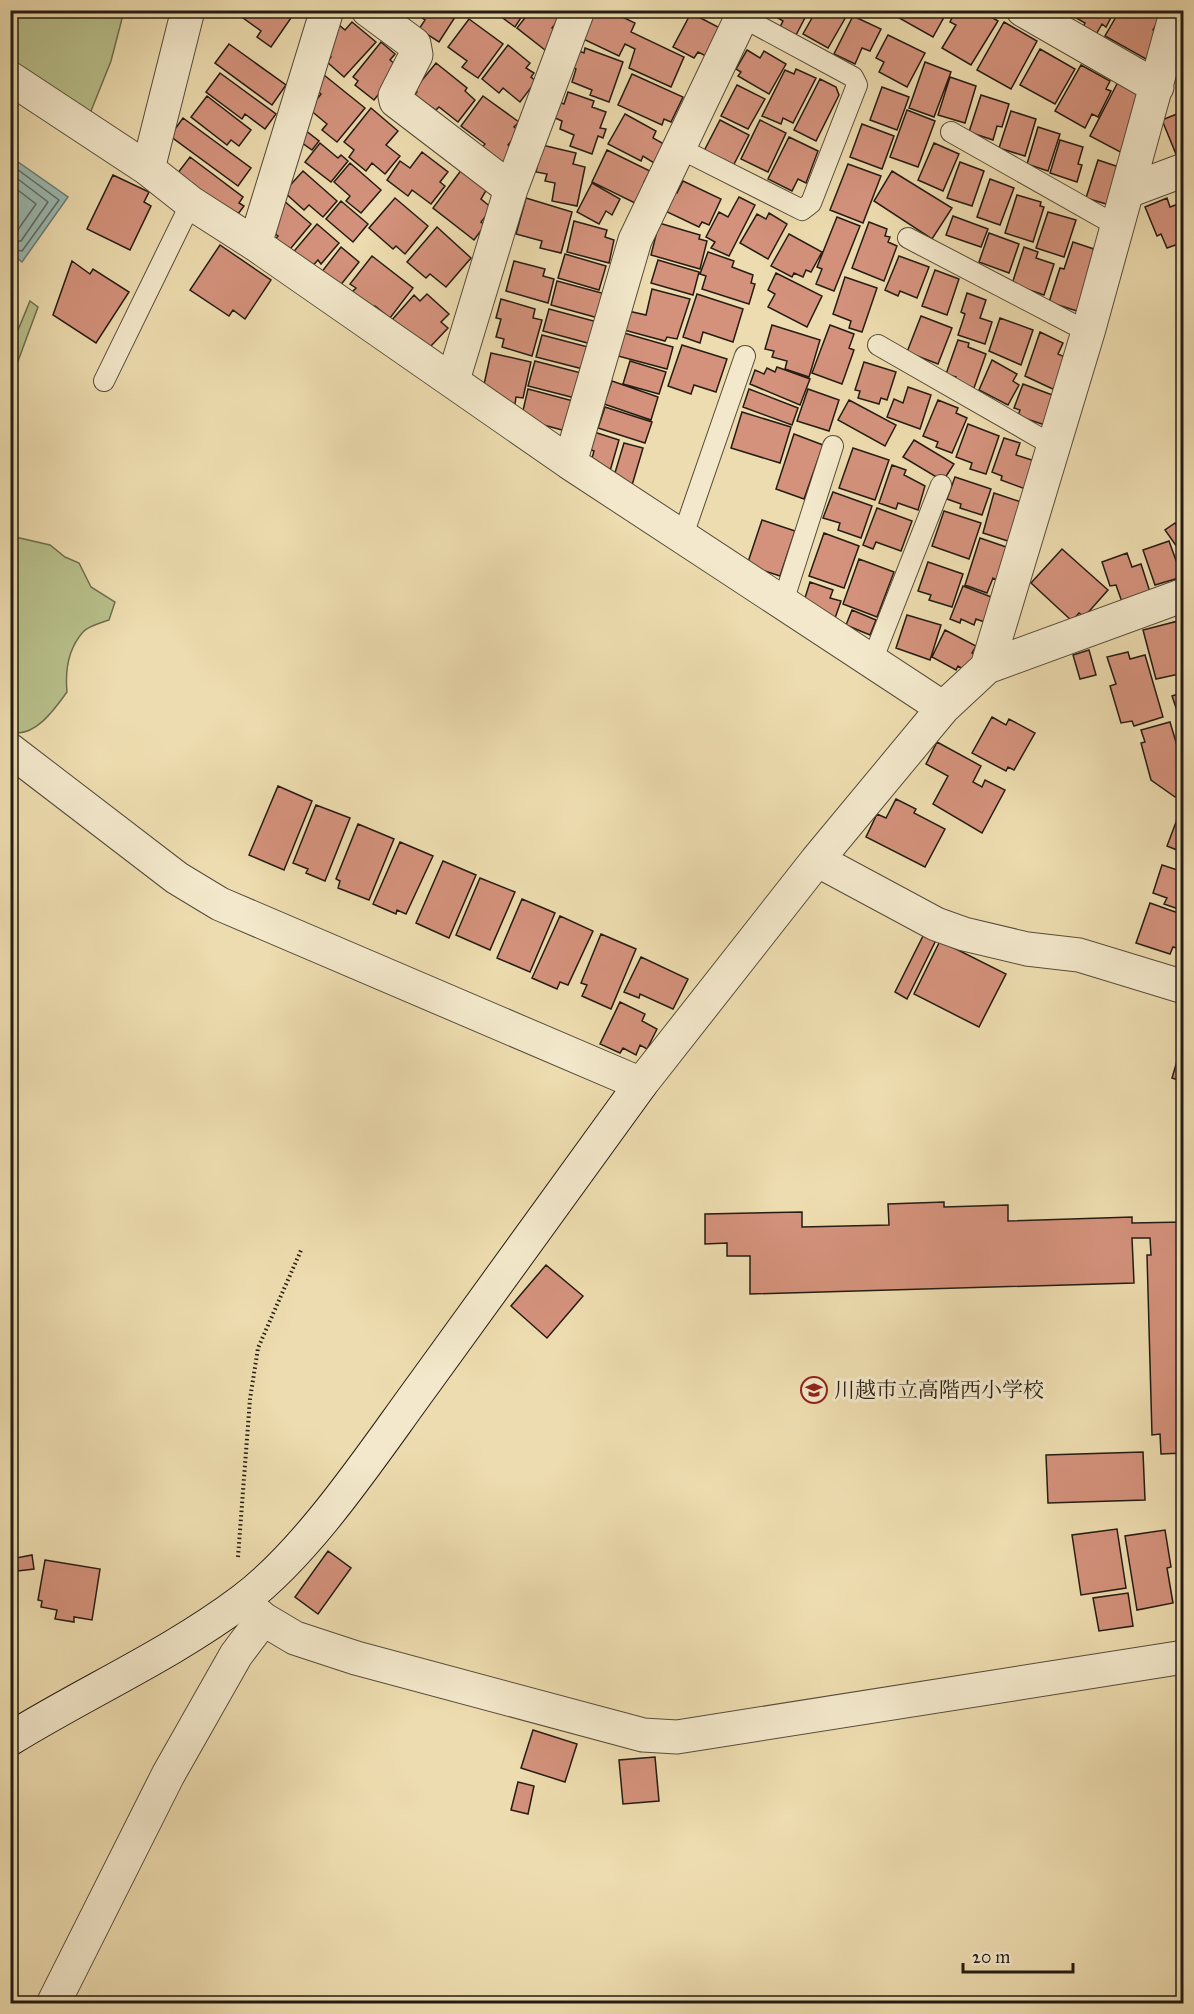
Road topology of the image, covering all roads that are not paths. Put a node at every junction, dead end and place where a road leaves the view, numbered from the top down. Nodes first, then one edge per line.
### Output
1 (188, 10) edge
2 (327, 10) edge
3 (368, 10) edge
4 (578, 10) edge
5 (1023, 10) edge
6 (743, 14) edge
7 (1177, 26) edge
8 (10, 78) edge
9 (1157, 87) junction
10 (951, 132) dead end
11 (679, 148) junction
12 (147, 169) junction
13 (1184, 170) edge
14 (511, 189) junction
15 (1128, 190) junction
16 (191, 203) junction
17 (1118, 225) junction
18 (908, 237) dead end
19 (255, 244) junction
20 (1088, 332) junction
21 (878, 345) dead end
22 (745, 356) dead end
23 (453, 380) junction
24 (104, 381) dead end
25 (833, 446) dead end
26 (1054, 446) junction
27 (570, 463) junction
28 (941, 485) dead end
29 (682, 538) junction
30 (1184, 595) edge
31 (782, 605) junction
32 (872, 661) junction
33 (987, 667) junction
34 (943, 708) junction
35 (10, 750) edge
36 (816, 860) junction
37 (1184, 987) edge
38 (641, 1084) junction
39 (253, 1610) junction
40 (1184, 1657) edge
41 (10, 1739) edge
42 (53, 2004) edge

1 - 12 street
2 - 19 street
3 - 14 street
4 - 14 street
5 - 9 street
6 - 11 street
6 - 11 lane
7 - 9 street
8 - 12 street
9 - 15 street
10 - 17 lane
11 - 27 street
12 - 16 street
13 - 15 street
14 - 23 street
15 - 17 street
16 - 19 street
16 - 24 lane
17 - 20 street
18 - 20 lane
19 - 23 street
20 - 26 street
21 - 26 lane
22 - 29 lane
23 - 27 street
25 - 31 lane
26 - 33 street
27 - 29 street
28 - 32 lane
29 - 31 street
30 - 33 street
31 - 32 street
32 - 34 street
33 - 34 street
34 - 36 street
35 - 38 street
36 - 37 street
36 - 38 street
38 - 39 street
39 - 40 street
39 - 41 street
39 - 42 street

